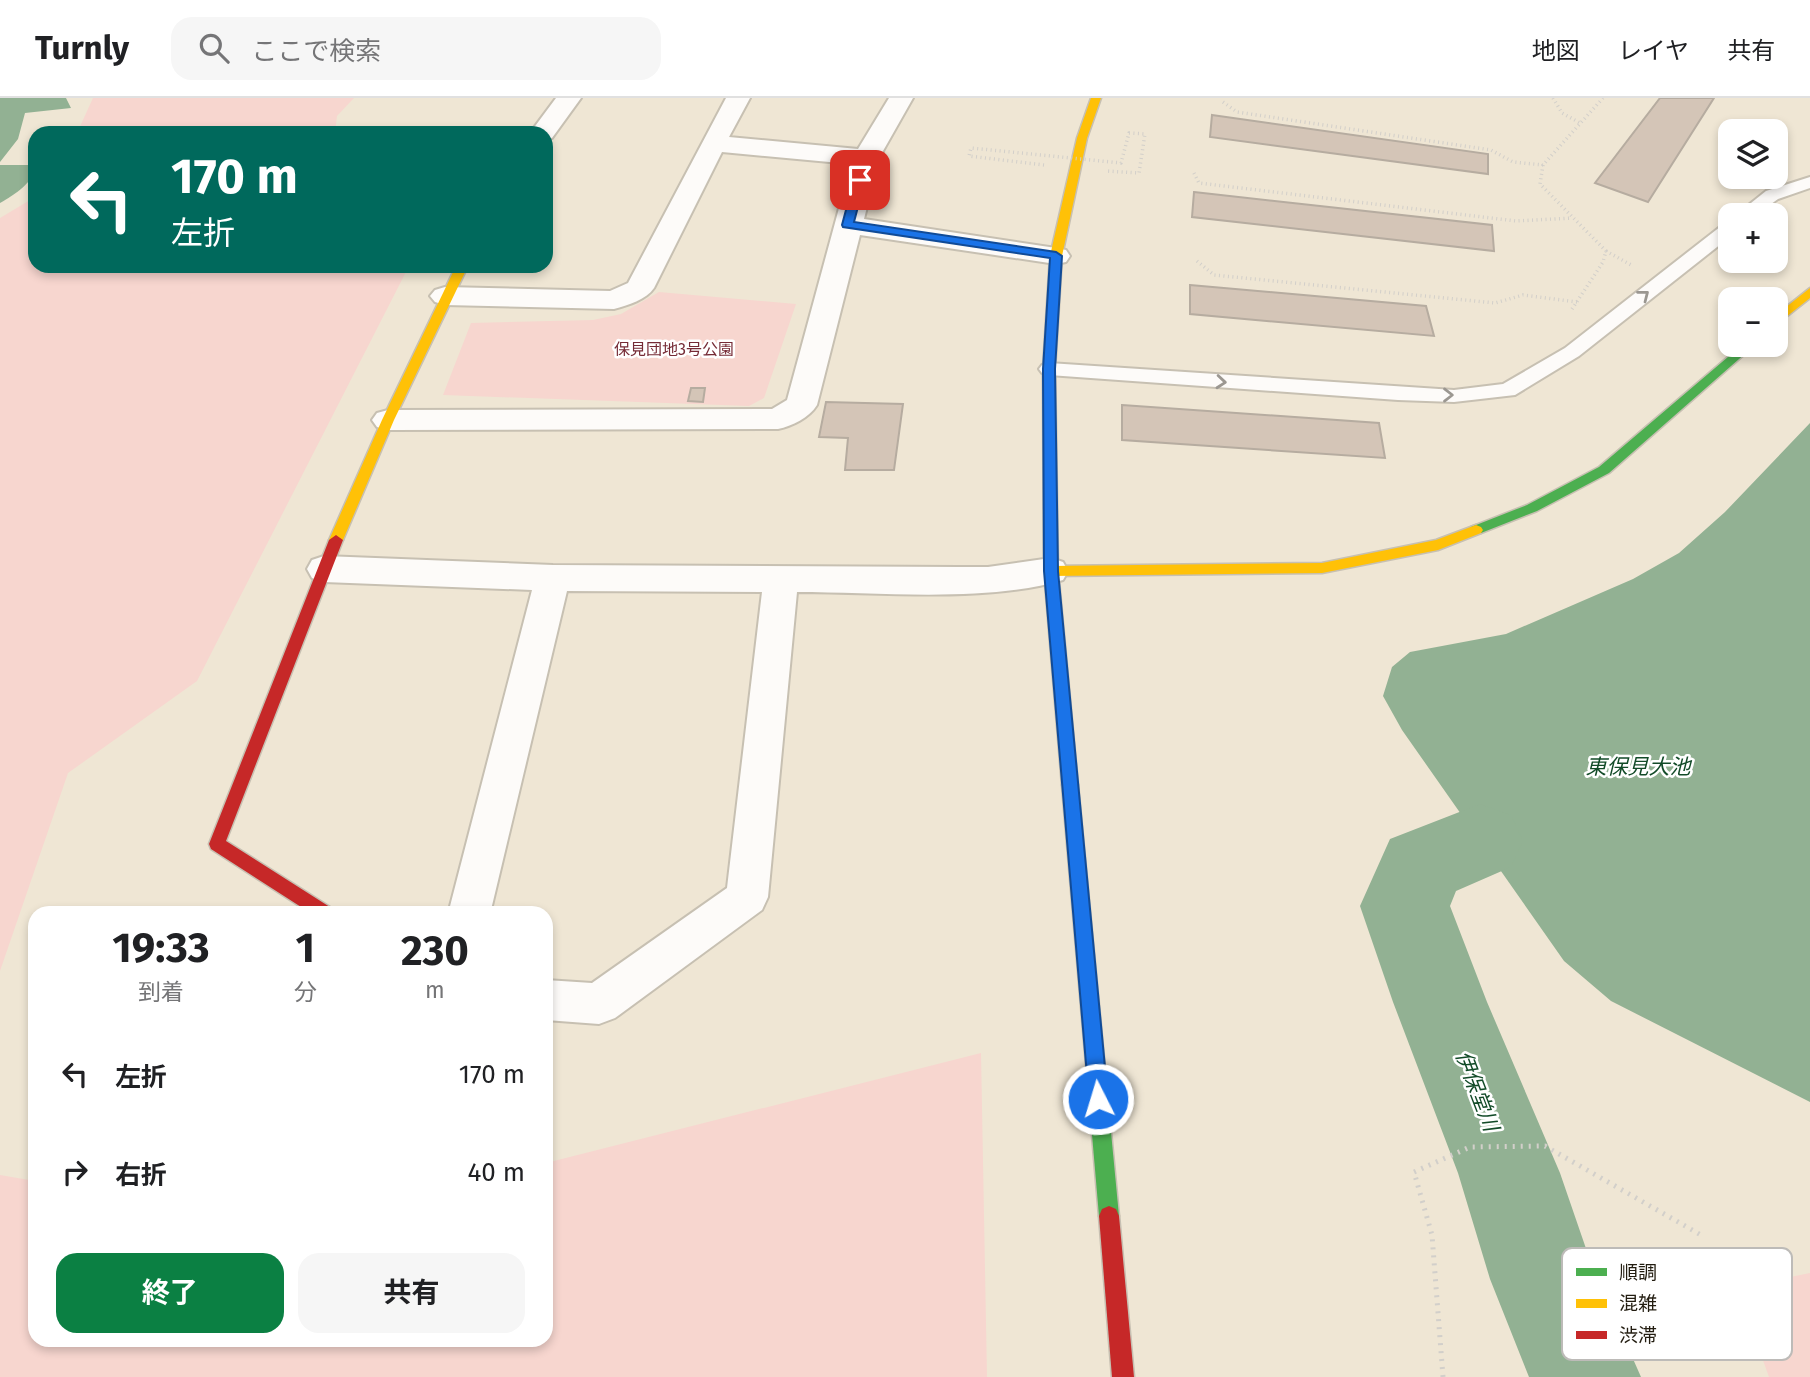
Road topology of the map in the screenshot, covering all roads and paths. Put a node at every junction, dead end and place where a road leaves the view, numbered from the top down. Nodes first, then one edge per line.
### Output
1 (569, 98) edge
2 (738, 98) edge
3 (901, 98) edge
4 (1096, 98) edge
5 (1553, 98) edge
6 (1603, 98) edge
7 (1223, 102) dead end
8 (1580, 123) junction
9 (548, 126) edge
10 (713, 143) junction
11 (866, 159) junction
12 (1044, 165) dead end
13 (1543, 165) junction
14 (1107, 170) dead end
15 (1194, 173) dead end
16 (1810, 182) edge
17 (1761, 203) edge
18 (1572, 218) junction
19 (847, 225) junction
20 (1718, 237) edge
21 (1056, 256) junction
22 (1197, 261) dead end
23 (458, 273) edge
24 (1810, 292) edge
25 (445, 296) junction
26 (1577, 302) junction
27 (1788, 311) edge
28 (1568, 314) dead end
29 (1735, 357) edge
30 (1049, 369) junction
31 (388, 420) junction
32 (324, 569) junction
33 (1051, 571) junction
34 (781, 577) junction
35 (553, 578) junction
36 (314, 906) edge
37 (471, 906) edge
38 (553, 1001) edge
39 (1701, 1235) dead end
40 (1123, 1377) edge
41 (1443, 1377) edge

1 - 9 street
2 - 10 street
3 - 11 street
4 - 21 street
5 - 8 path
6 - 8 path
7 - 13 path
8 - 13 path
10 - 11 street
10 - 25 street
11 - 19 street
12 - 14 path, bridge
13 - 18 path
15 - 18 path
16 - 17 lane
18 - 26 path
19 - 21 street
19 - 31 street
30 -> 20 lane
21 - 30 street
22 - 26 path
23 - 25 street
24 - 27 street
25 - 31 street
26 - 28 path
29 - 33 street
30 - 33 street
31 - 32 street
32 - 35 street
32 - 36 street
33 - 34 street
33 - 40 street
34 - 35 street
34 - 38 street
35 - 37 street
39 - 41 path

